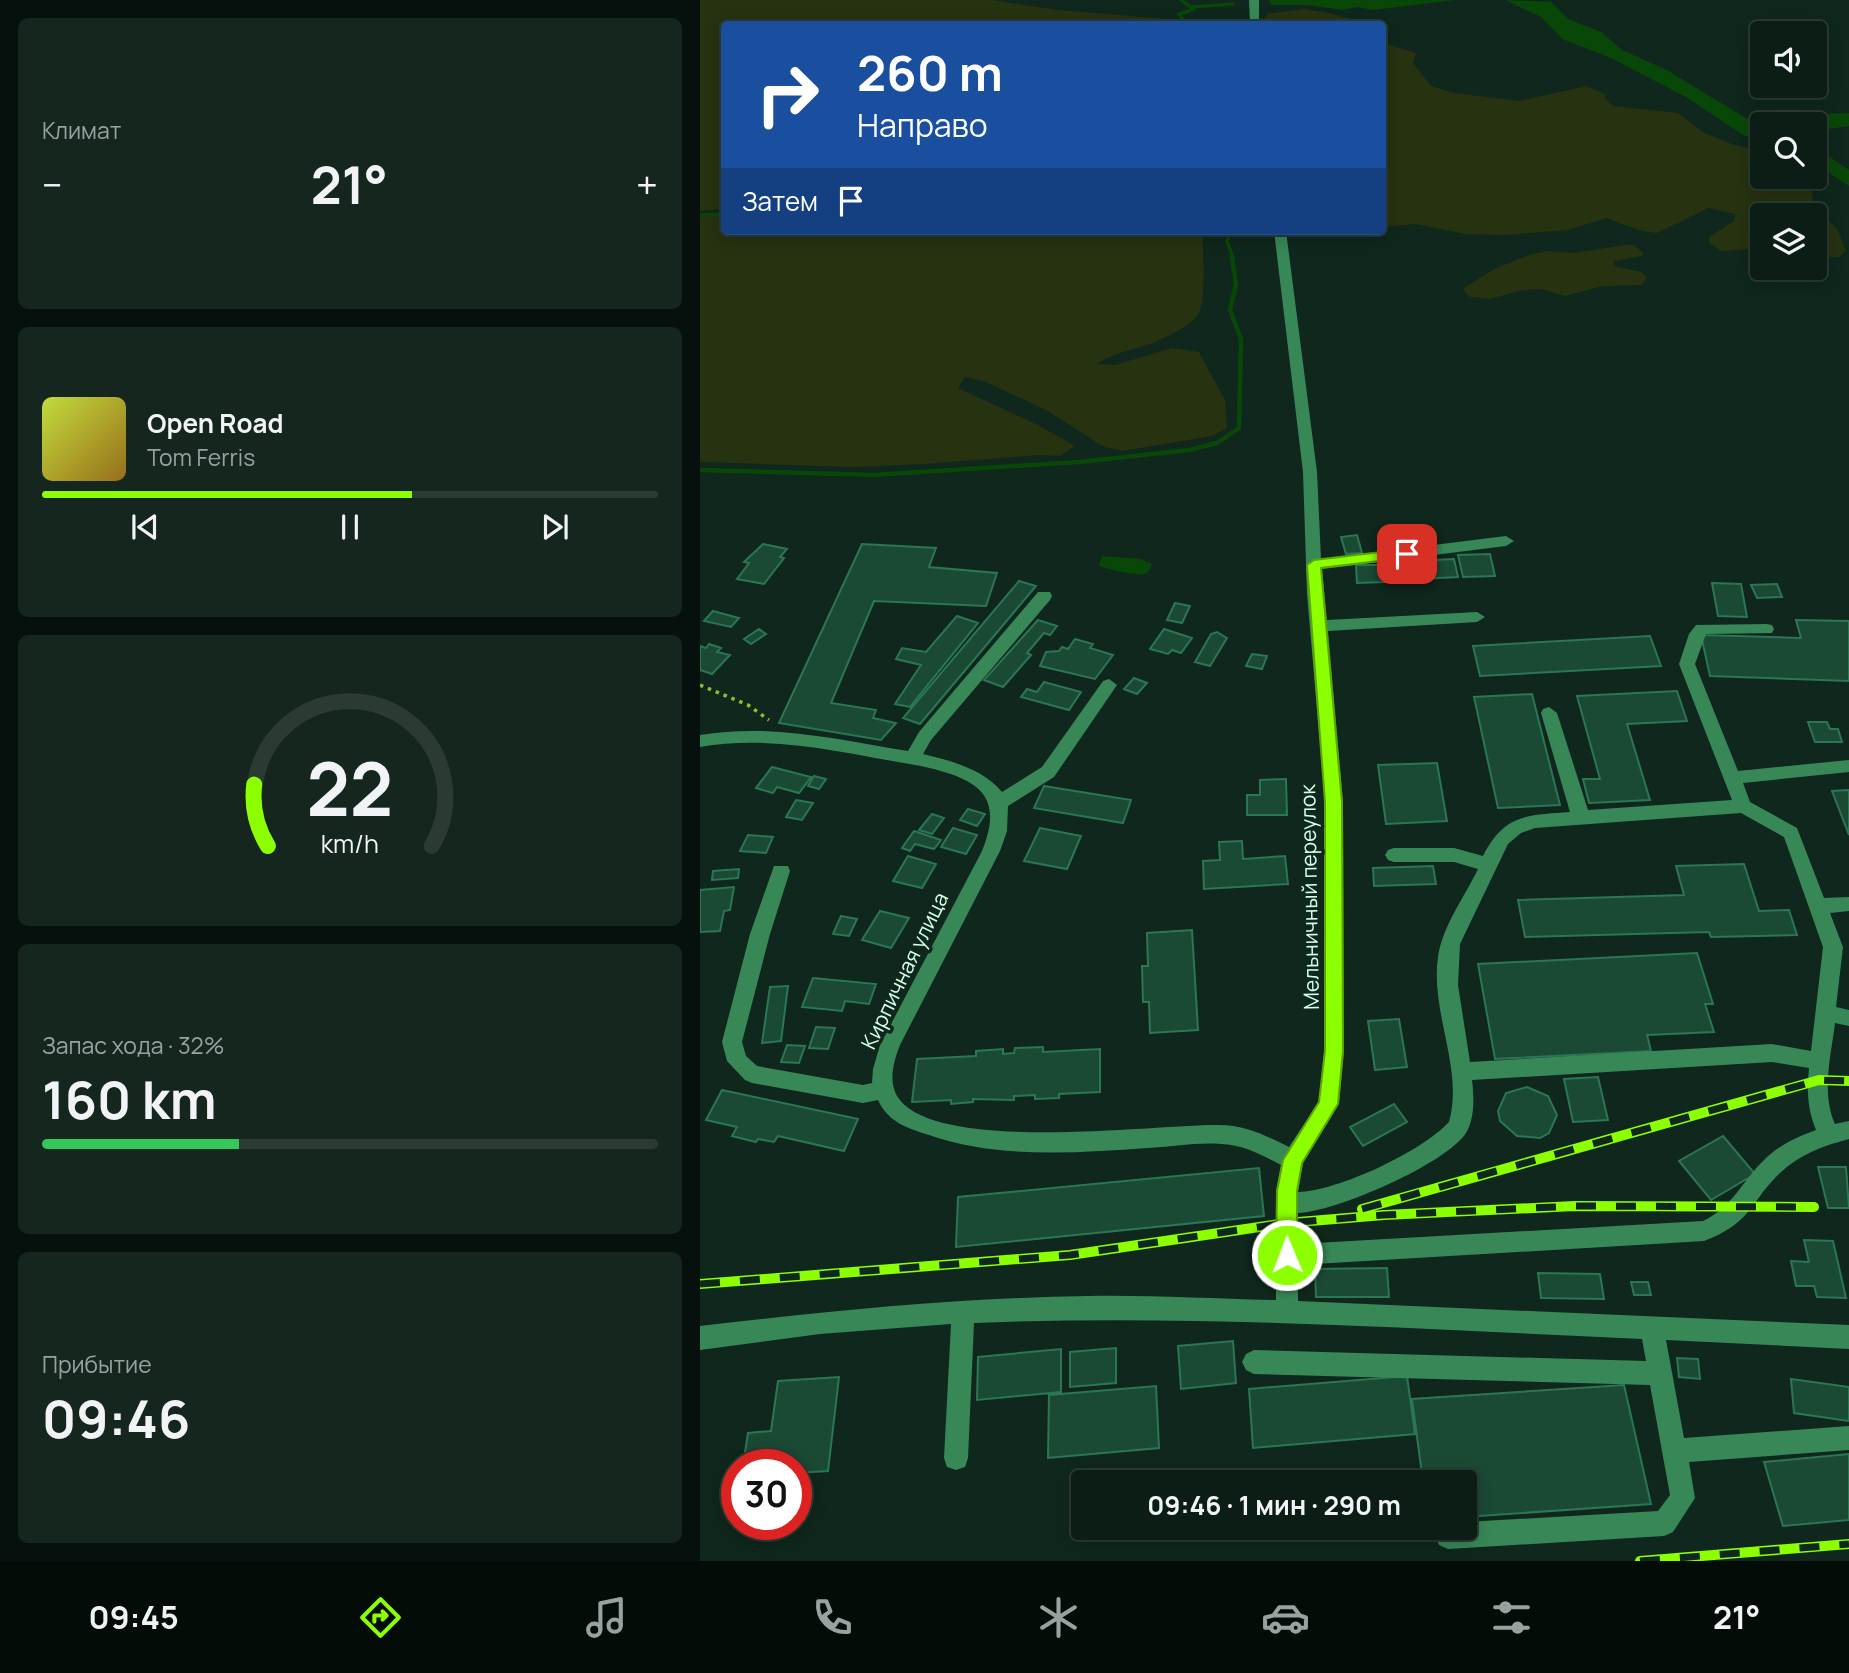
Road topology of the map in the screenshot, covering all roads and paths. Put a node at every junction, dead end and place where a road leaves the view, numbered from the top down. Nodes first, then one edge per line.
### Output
1 (1254, 0) edge
2 (1255, 21) edge
3 (1280, 235) edge
4 (1506, 541) dead end
5 (1314, 565) junction
6 (1044, 596) dead end
7 (1477, 617) dead end
8 (1320, 626) junction
9 (1766, 629) dead end
10 (700, 685) edge
11 (1109, 685) dead end
12 (1549, 713) dead end
13 (785, 738) junction
14 (700, 741) edge
15 (912, 759) junction
16 (1849, 766) edge
17 (1732, 778) junction
18 (997, 804) junction
19 (1743, 806) junction
20 (1581, 818) junction
21 (1394, 855) dead end
22 (1489, 865) junction
23 (781, 871) dead end
24 (1849, 905) edge
25 (1820, 906) junction
26 (1827, 1013) junction
27 (1849, 1018) edge
28 (1821, 1062) junction
29 (1459, 1072) junction
30 (884, 1090) junction
31 (1839, 1132) edge
32 (1293, 1160) junction
33 (1287, 1202) junction
34 (1287, 1255) junction
35 (963, 1312) junction
36 (1287, 1312) junction
37 (1652, 1328) junction
38 (1849, 1337) edge
39 (700, 1338) edge
40 (1254, 1362) dead end
41 (1660, 1373) junction
42 (1849, 1438) edge
43 (1675, 1451) junction
44 (956, 1458) dead end
45 (1477, 1534) edge

1 - 2 street
3 - 5 street, Мельничный переулок
4 - 5 street
5 - 8 street, Мельничный переулок
6 - 15 street
7 - 8 street
8 - 32 street, Мельничный переулок
9 - 17 street
10 - 13 path
11 - 18 street
12 - 20 street
13 - 14 street
13 - 15 street
15 - 18 street
16 - 17 street
17 - 19 street
18 - 30 street, Кирпичная улица
19 - 20 street
19 - 25 street
20 - 22 street
21 - 22 street
22 - 29 street
23 - 30 street
24 - 25 street
25 - 26 street
26 - 27 street
26 - 28 street
28 - 29 street
28 - 31 street
29 - 33 street
30 - 32 street
31 - 34 street
32 - 33 street, Мельничный переулок
33 - 34 street, Мельничный переулок
34 - 36 street, Мельничный переулок
35 - 36 street
35 - 39 street
35 - 44 street
36 - 37 street
37 - 38 street
37 - 41 street
40 - 41 street
41 - 43 street
42 - 43 street
43 - 45 street

